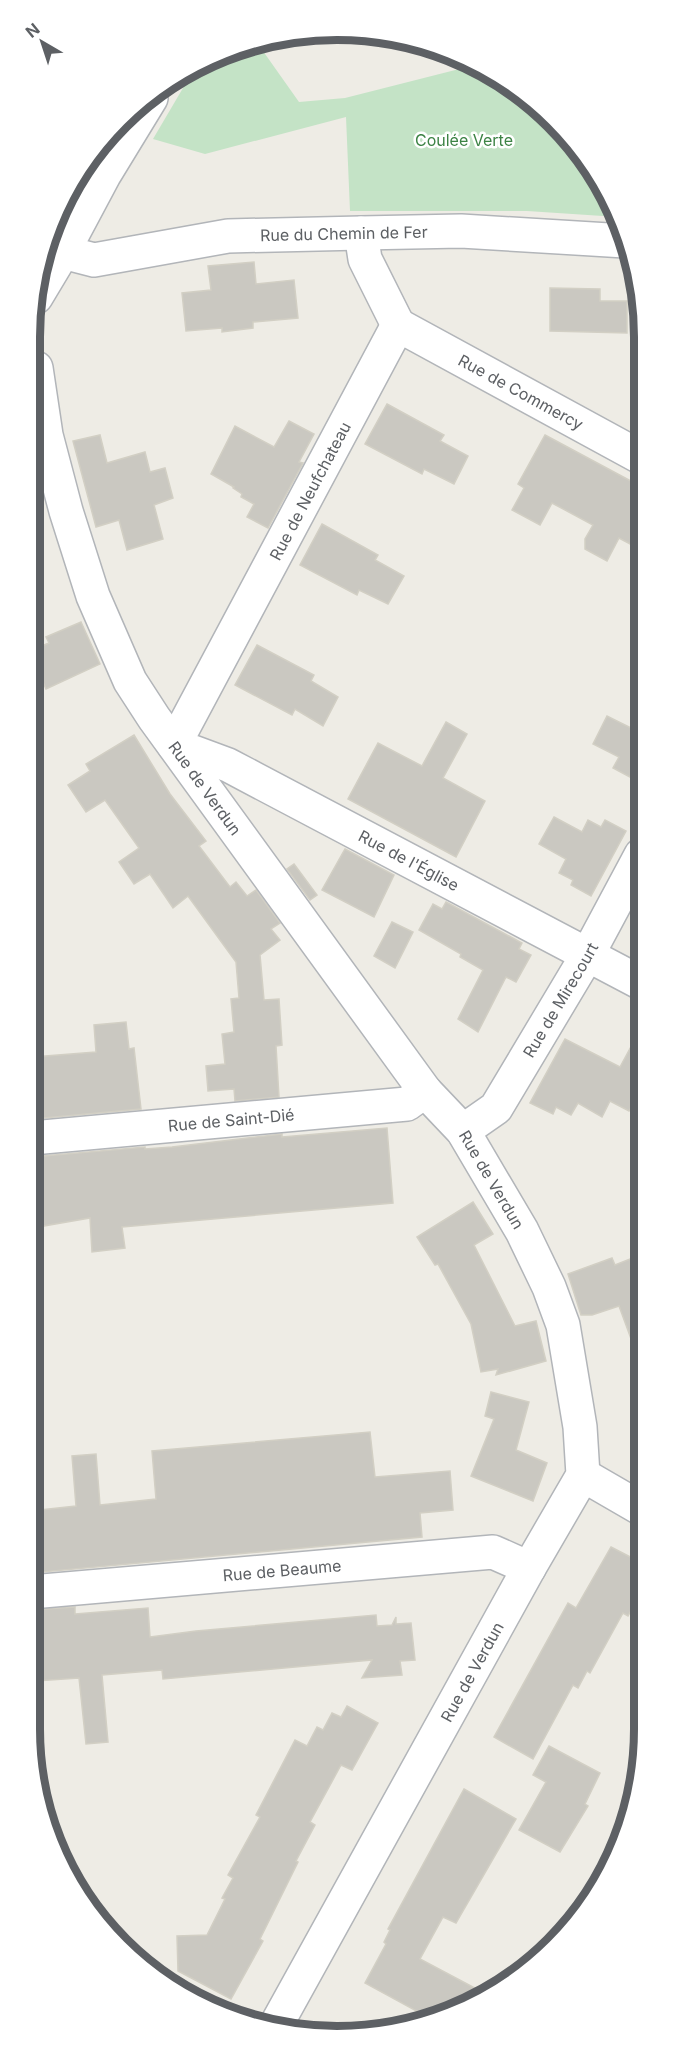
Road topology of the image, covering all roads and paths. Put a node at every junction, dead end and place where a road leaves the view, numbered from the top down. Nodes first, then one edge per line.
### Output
1 (140, 115) edge
2 (361, 233) junction
3 (618, 241) edge
4 (63, 252) junction
5 (46, 280) edge
6 (398, 325) junction
7 (41, 402) edge
8 (634, 454) edge
9 (174, 746) junction
10 (634, 868) edge
11 (588, 954) junction
12 (634, 979) edge
13 (425, 1091) junction
14 (463, 1131) junction
15 (41, 1137) edge
16 (583, 1475) junction
17 (634, 1505) edge
18 (529, 1568) junction
19 (41, 1591) edge
20 (279, 2020) edge

1 - 4 street
2 - 3 street, Rue du Chemin de Fer
2 - 4 street, Rue du Chemin de Fer
2 - 6 street
4 - 5 street
6 - 8 street, Rue de Commercy
6 - 9 street, Rue de Neufchateau
7 - 9 street, Rue de Verdun
9 - 11 street, Rue de l'Église
9 - 13 street, Rue de Verdun
10 - 11 street, Rue de Mirecourt
11 - 12 street, Rue de l'Église
11 - 14 street, Rue de Mirecourt
13 - 14 street, Rue de Verdun
13 - 15 street, Rue de Saint-Dié
14 - 16 street, Rue de Verdun
16 - 17 street
16 - 18 street, Rue de Verdun
18 - 19 street, Rue de Beaume
18 - 20 street, Rue de Verdun

